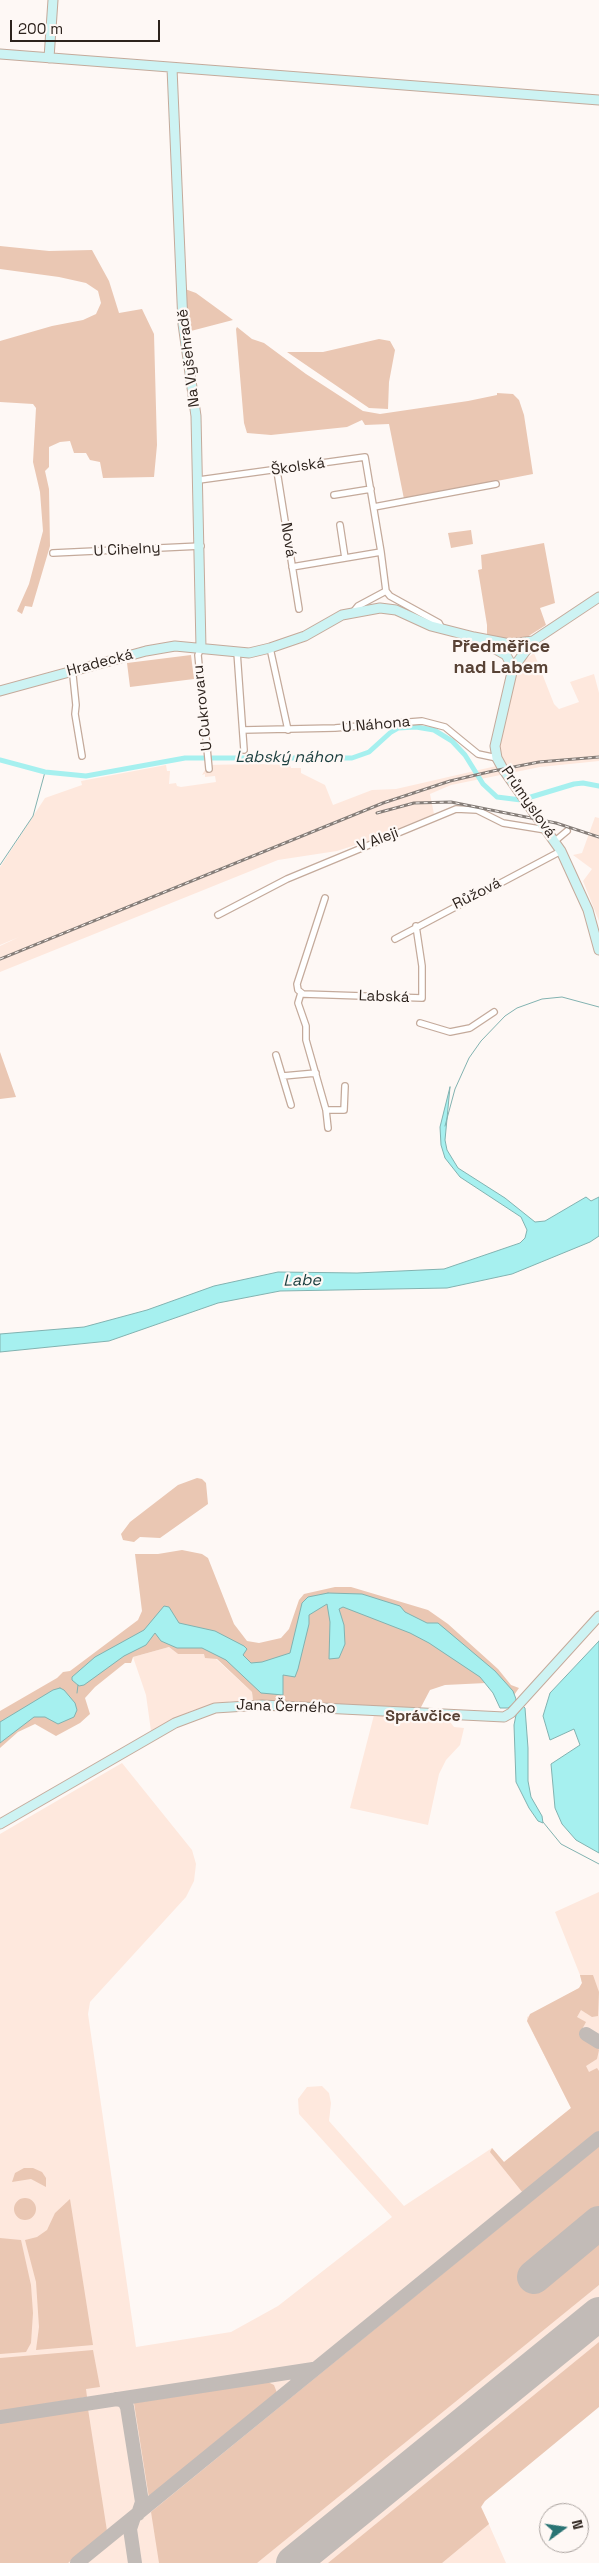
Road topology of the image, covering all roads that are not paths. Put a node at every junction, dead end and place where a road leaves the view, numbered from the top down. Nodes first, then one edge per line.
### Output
1 (53, 0) edge
2 (0, 54) edge
3 (50, 58) junction
4 (172, 68) junction
5 (599, 100) edge
6 (276, 470) junction
7 (199, 480) junction
8 (496, 484) dead end
9 (371, 490) junction
10 (334, 495) dead end
11 (374, 507) junction
12 (340, 525) dead end
13 (200, 546) junction
14 (381, 552) junction
15 (53, 553) dead end
16 (345, 558) junction
17 (292, 567) junction
18 (386, 591) junction
19 (599, 597) edge
20 (299, 609) dead end
21 (354, 611) junction
22 (442, 629) junction
23 (474, 637) junction
24 (533, 641) junction
25 (201, 648) junction
26 (270, 648) junction
27 (237, 652) junction
28 (513, 668) junction
29 (71, 671) junction
30 (0, 691) edge
31 (243, 730) junction
32 (288, 730) junction
33 (244, 750) dead end
34 (82, 756) dead end
35 (497, 758) junction
36 (209, 769) dead end
37 (546, 830) junction
38 (567, 831) dead end
39 (555, 841) junction
40 (561, 851) junction
41 (325, 898) dead end
42 (218, 915) dead end
43 (416, 926) junction
44 (395, 939) dead end
45 (599, 950) edge
46 (302, 994) junction
47 (494, 1012) dead end
48 (420, 1023) dead end
49 (276, 1055) dead end
50 (316, 1073) junction
51 (283, 1076) junction
52 (345, 1086) dead end
53 (291, 1105) dead end
54 (326, 1110) junction
55 (328, 1128) dead end
56 (599, 1616) edge
57 (0, 1824) edge

1 - 3 street
2 - 3 street
3 - 4 street
4 - 5 street
4 - 7 street, Na Vyšehradě
6 - 7 street, Školská
6 - 9 street, Školská
6 - 17 street, Nová
7 - 13 street, Na Vyšehradě
8 - 11 street
9 - 10 street
9 - 11 street, Školská
11 - 14 street, Školská
12 - 16 street
13 - 15 street, U Cihelny
13 - 25 street, Na Vyšehradě
14 - 16 street
14 - 18 street, Školská
16 - 17 street
17 - 20 street, Nová
18 - 21 street
18 - 22 street
19 - 24 street
21 - 22 street, Hradecká
21 - 26 street, Hradecká
22 - 23 street, Hradecká
23 - 24 street
23 - 28 street
24 - 28 street, Průmyslová
25 - 27 street, Hradecká
25 - 29 street, Hradecká
25 - 36 street, U Cukrovaru
26 - 27 street, Hradecká
26 - 32 street
27 - 31 street
28 - 35 street, Průmyslová
29 - 30 street, Hradecká
29 - 34 street
31 - 32 street, U Náhona
31 - 33 street
32 - 35 street, U Náhona
35 - 37 street, Průmyslová
37 - 39 street, Průmyslová
37 - 42 street, V Aleji
38 - 39 street
39 - 40 street, Průmyslová
40 - 43 street, Růžová
40 - 45 street, Průmyslová
41 - 46 street
43 - 44 street, Růžová
43 - 46 street, Labská
46 - 50 street
47 - 48 street, Labská
49 - 51 street
50 - 51 street
50 - 54 street
51 - 53 street
52 - 54 street
54 - 55 street
56 - 57 street, Jana Černého

